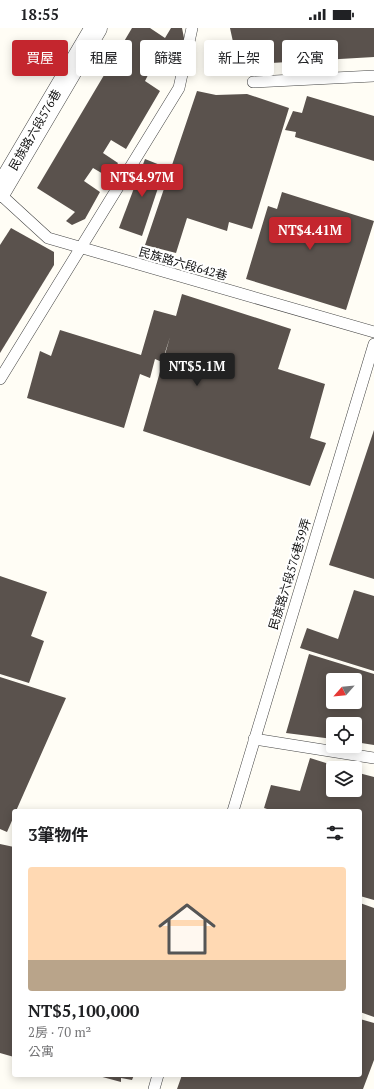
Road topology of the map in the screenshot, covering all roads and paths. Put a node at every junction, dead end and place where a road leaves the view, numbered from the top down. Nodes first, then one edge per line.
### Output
1 (96, 28) edge
2 (192, 28) edge
3 (374, 76) edge
4 (253, 82) dead end
5 (0, 191) edge
6 (0, 194) edge
7 (81, 248) junction
8 (374, 332) edge
9 (374, 344) edge
10 (0, 379) edge
11 (254, 739) junction
12 (374, 758) edge
13 (234, 809) edge
14 (157, 1077) edge
15 (154, 1089) edge

1 - 5 street, 民族路六段576巷
2 - 7 lane
3 - 4 lane
6 - 7 lane, 民族路六段642巷
7 - 8 lane, 民族路六段642巷
7 - 10 lane
9 - 11 lane, 民族路六段576巷39弄
11 - 12 lane
11 - 13 lane, 民族路六段576巷39弄
14 - 15 lane

